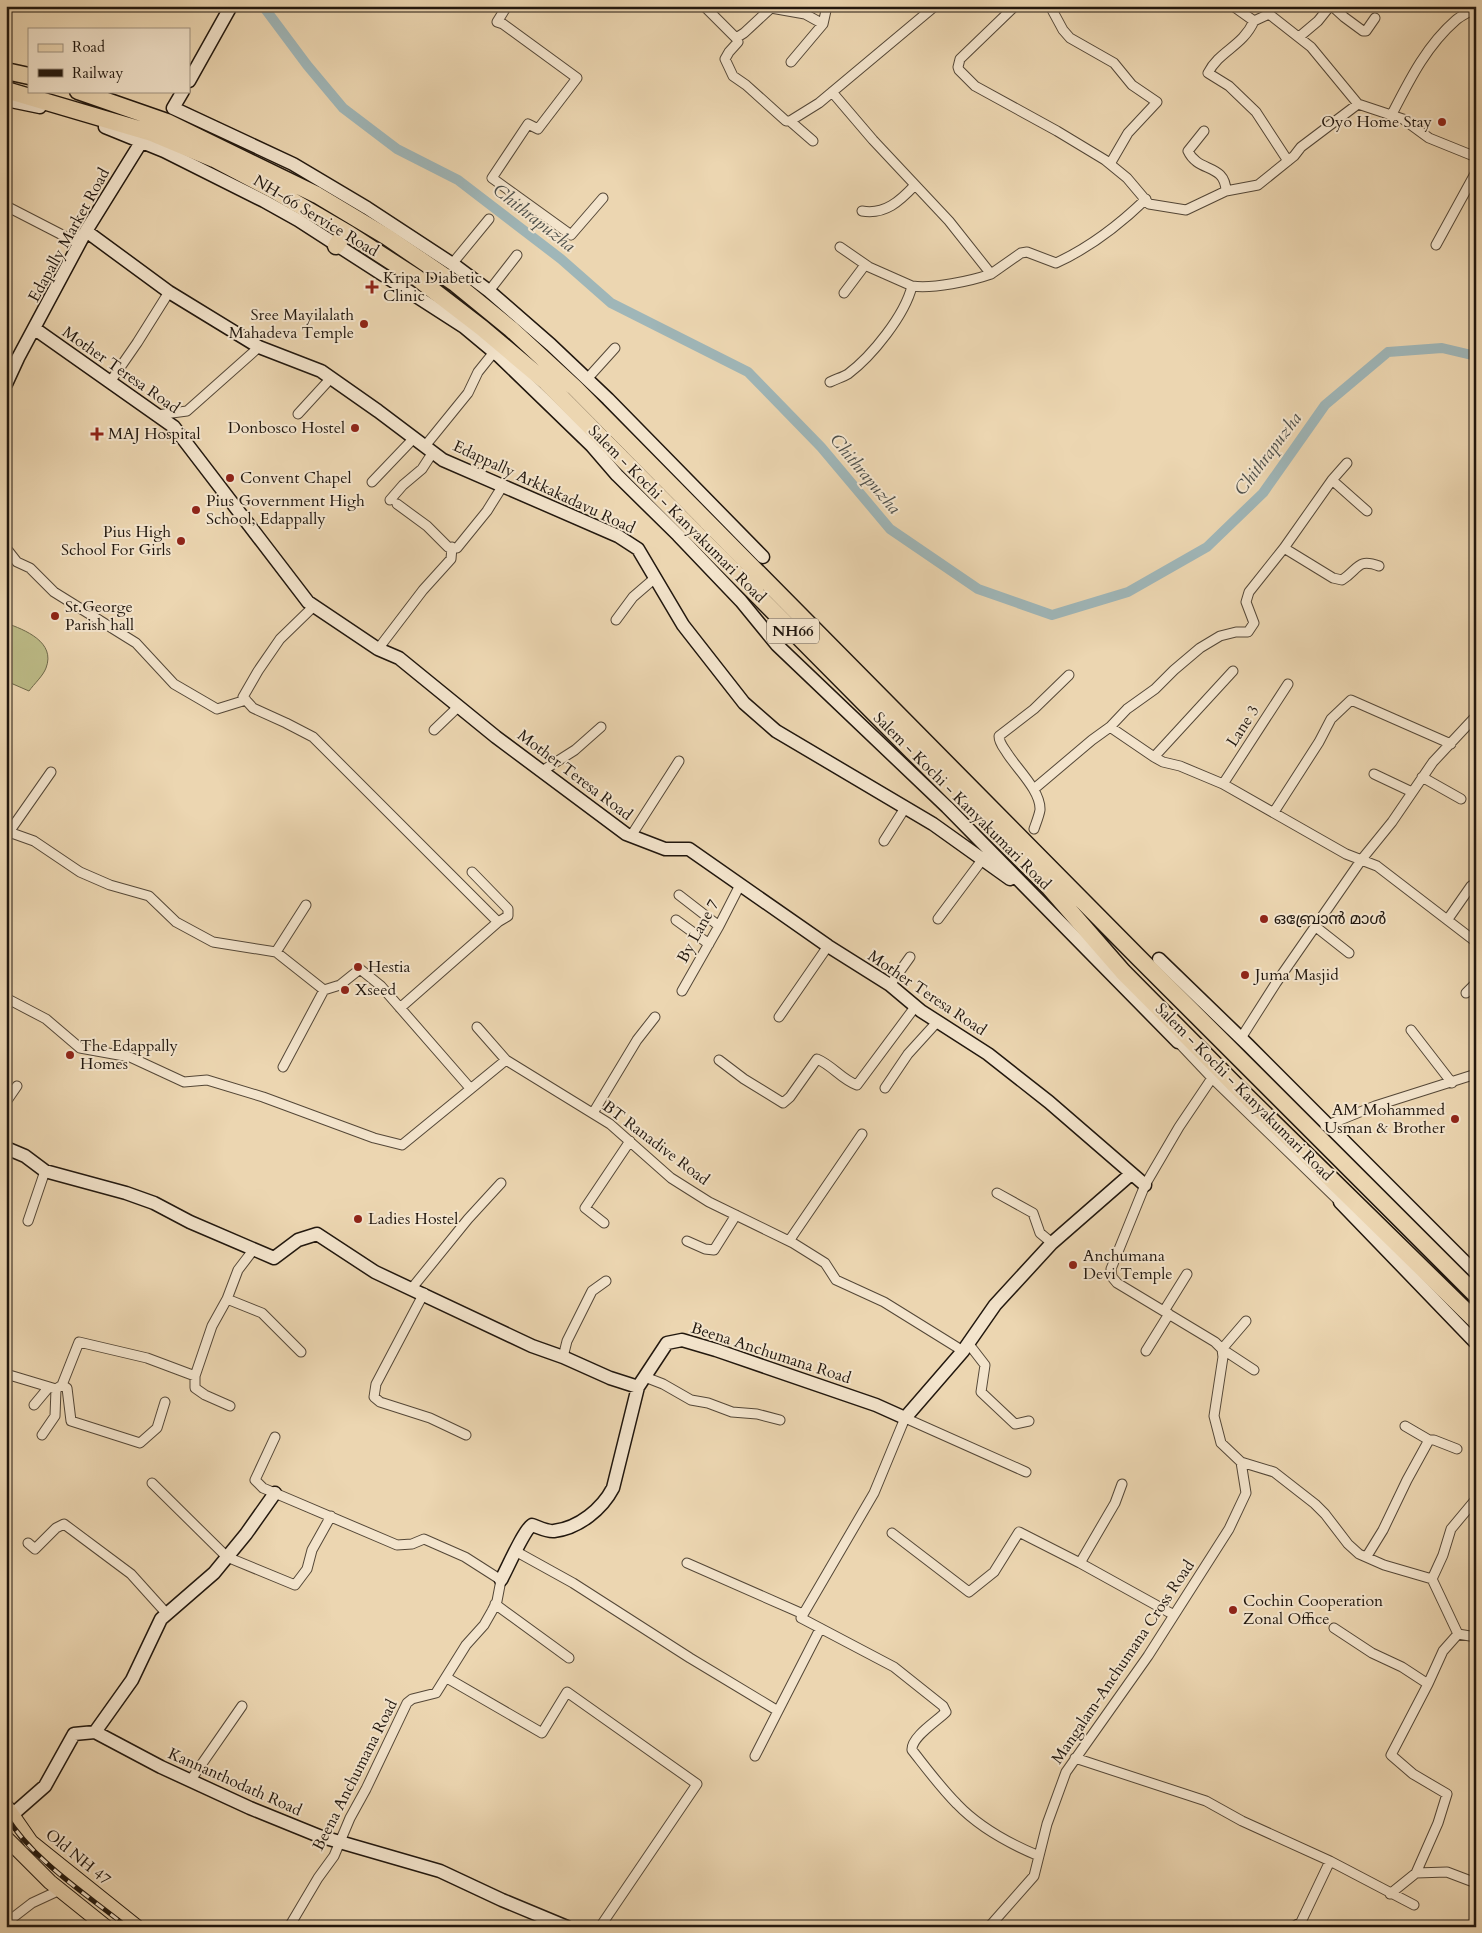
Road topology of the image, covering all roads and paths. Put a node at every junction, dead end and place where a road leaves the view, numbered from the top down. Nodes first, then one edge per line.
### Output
1 (231, 6) edge
2 (507, 6) edge
3 (704, 6) edge
4 (827, 6) edge
5 (935, 6) edge
6 (1015, 6) edge
7 (1050, 6) edge
8 (1233, 6) edge
9 (1331, 6) edge
10 (771, 7) edge
11 (1476, 7) edge
12 (1375, 18) dead end
13 (1254, 21) junction
14 (822, 24) junction
15 (736, 38) junction
16 (1299, 38) junction
17 (791, 62) dead end
18 (6, 71) edge
19 (28, 76) edge
20 (190, 78) edge
21 (6, 90) edge
22 (81, 92) edge
23 (182, 92) edge
24 (832, 92) junction
25 (6, 100) edge
26 (1358, 104) junction
27 (1391, 116) junction
28 (790, 121) junction
29 (1204, 131) dead end
30 (147, 137) junction
31 (813, 141) dead end
32 (1476, 157) edge
33 (1288, 160) junction
34 (1110, 164) junction
35 (1476, 172) edge
36 (915, 185) junction
37 (1226, 191) junction
38 (603, 198) dead end
39 (1146, 199) junction
40 (6, 206) edge
41 (862, 211) dead end
42 (489, 219) dead end
43 (86, 231) junction
44 (345, 232) junction
45 (336, 246) junction
46 (1436, 246) dead end
47 (840, 247) dead end
48 (516, 255) dead end
49 (452, 264) junction
50 (865, 265) junction
51 (991, 274) junction
52 (912, 286) junction
53 (489, 291) junction
54 (168, 292) junction
55 (844, 293) dead end
56 (35, 329) junction
57 (259, 347) junction
58 (615, 348) dead end
59 (494, 352) junction
60 (12, 360) edge
61 (330, 378) junction
62 (587, 379) junction
63 (110, 382) junction
64 (830, 382) dead end
65 (6, 384) edge
66 (298, 414) dead end
67 (157, 415) junction
68 (414, 438) junction
69 (633, 446) junction
70 (429, 449) junction
71 (622, 458) junction
72 (1347, 463) dead end
73 (1332, 480) junction
74 (372, 482) dead end
75 (502, 486) junction
76 (1367, 511) dead end
77 (452, 547) junction
78 (6, 548) edge
79 (1284, 548) junction
80 (758, 562) junction
81 (1379, 566) dead end
82 (656, 578) junction
83 (314, 606) junction
84 (616, 620) dead end
85 (378, 649) junction
86 (1233, 671) dead end
87 (1070, 675) dead end
88 (1288, 684) dead end
89 (246, 700) junction
90 (458, 706) junction
91 (1476, 716) edge
92 (601, 727) dead end
93 (1110, 728) junction
94 (434, 730) dead end
95 (1451, 744) junction
96 (1154, 757) junction
97 (679, 761) dead end
98 (542, 771) junction
99 (51, 772) dead end
100 (1374, 774) dead end
101 (1422, 777) junction
102 (1223, 784) junction
103 (1034, 789) junction
104 (1412, 792) junction
105 (1461, 799) dead end
106 (905, 808) junction
107 (1274, 812) junction
108 (1034, 829) dead end
109 (8, 831) edge
110 (631, 836) junction
111 (884, 841) dead end
112 (1362, 859) junction
113 (982, 860) junction
114 (472, 872) dead end
115 (1476, 883) edge
116 (740, 885) junction
117 (679, 895) dead end
118 (1034, 896) junction
119 (306, 904) dead end
120 (938, 919) dead end
121 (1448, 919) junction
122 (676, 920) dead end
123 (498, 922) junction
124 (719, 926) junction
125 (1316, 927) junction
126 (1476, 942) edge
127 (709, 944) junction
128 (828, 946) junction
129 (276, 952) junction
130 (1349, 953) dead end
131 (910, 957) dead end
132 (1154, 964) junction
133 (1476, 983) edge
134 (890, 985) junction
135 (324, 990) junction
136 (682, 991) dead end
137 (1466, 993) dead end
138 (6, 998) edge
139 (915, 1006) junction
140 (400, 1008) junction
141 (779, 1017) dead end
142 (655, 1018) dead end
143 (938, 1022) junction
144 (477, 1027) dead end
145 (1411, 1030) dead end
146 (1241, 1038) junction
147 (1182, 1039) junction
148 (506, 1060) junction
149 (719, 1060) dead end
150 (283, 1067) dead end
151 (1476, 1074) edge
152 (1212, 1078) junction
153 (1452, 1083) junction
154 (17, 1086) dead end
155 (470, 1088) junction
156 (885, 1088) dead end
157 (6, 1102) edge
158 (593, 1113) junction
159 (1320, 1128) junction
160 (862, 1134) dead end
161 (630, 1141) junction
162 (6, 1148) edge
163 (45, 1171) junction
164 (1131, 1174) junction
165 (501, 1183) dead end
166 (1145, 1185) junction
167 (997, 1194) dead end
168 (1340, 1202) joint
169 (736, 1215) junction
170 (28, 1221) dead end
171 (604, 1223) dead end
172 (1411, 1230) junction
173 (687, 1241) dead end
174 (789, 1241) junction
175 (1052, 1243) junction
176 (1397, 1243) junction
177 (254, 1249) junction
178 (1476, 1273) edge
179 (1187, 1274) dead end
180 (606, 1281) dead end
181 (418, 1291) junction
182 (1476, 1295) edge
183 (227, 1299) junction
184 (1166, 1313) junction
185 (1246, 1321) dead end
186 (1476, 1321) edge
187 (1476, 1343) edge
188 (966, 1347) junction
189 (1222, 1349) junction
190 (1146, 1351) dead end
191 (302, 1352) dead end
192 (564, 1357) junction
193 (1254, 1370) dead end
194 (6, 1374) edge
195 (195, 1376) junction
196 (641, 1382) junction
197 (55, 1387) junction
198 (165, 1402) dead end
199 (34, 1405) dead end
200 (230, 1406) dead end
201 (905, 1418) junction
202 (780, 1420) dead end
203 (1029, 1421) dead end
204 (1405, 1426) dead end
205 (42, 1435) dead end
206 (466, 1435) dead end
207 (275, 1437) dead end
208 (1429, 1440) junction
209 (1456, 1449) dead end
210 (1241, 1462) junction
211 (1026, 1472) dead end
212 (152, 1483) dead end
213 (1122, 1484) dead end
214 (274, 1493) junction
215 (1476, 1499) edge
216 (331, 1516) junction
217 (892, 1533) dead end
218 (28, 1543) dead end
219 (517, 1552) junction
220 (1367, 1556) junction
221 (227, 1557) junction
222 (687, 1563) dead end
223 (1080, 1563) junction
224 (1432, 1579) junction
225 (501, 1580) junction
226 (495, 1604) junction
227 (167, 1614) junction
228 (803, 1614) junction
229 (1174, 1615) junction
230 (1334, 1628) dead end
231 (820, 1629) junction
232 (1458, 1634) junction
233 (1476, 1637) edge
234 (568, 1658) dead end
235 (447, 1678) junction
236 (1428, 1684) junction
237 (242, 1706) dead end
238 (778, 1711) junction
239 (95, 1732) junction
240 (755, 1756) dead end
241 (1075, 1758) junction
242 (190, 1781) junction
243 (9, 1810) edge
244 (6, 1838) edge
245 (339, 1842) junction
246 (1039, 1856) junction
247 (1330, 1861) junction
248 (1416, 1873) junction
249 (1476, 1883) edge
250 (60, 1890) junction
251 (1390, 1894) junction
252 (1414, 1905) dead end
253 (6, 1924) edge
254 (106, 1927) edge
255 (138, 1927) edge
256 (289, 1927) edge
257 (567, 1927) edge
258 (600, 1927) edge
259 (989, 1927) edge
260 (1294, 1927) edge

1 - 20 street
2 - 38 street
3 - 15 street
4 - 14 street
5 - 24 street
6 - 34 street
7 - 34 street
8 - 13 street
9 - 12 street
9 - 16 street
10 - 14 street
10 - 15 street
11 - 27 street
13 - 16 street
13 - 33 street
14 - 17 street
15 - 28 street
16 - 26 street
18 - 19 highway
21 - 30 highway, Salem - Kochi - Kanyakumari Road / NH66
22 - 69 highway, Salem - Kochi - Kanyakumari Road / NH66
23 - 49 street
24 - 28 street
24 - 36 street
25 - 30 street, NH-66 Service Road
26 - 27 street
26 - 33 street
27 - 32 street
28 - 31 street
29 - 37 street
30 - 43 street, Edapally Market Road
30 - 44 highway, Salem - Kochi - Kanyakumari Road / NH66
30 - 45 street, NH-66 Service Road
33 - 37 street
34 - 39 street
35 - 46 street
36 - 41 street
36 - 51 street
37 - 39 street
39 - 51 street
40 - 43 street
42 - 49 street
43 - 54 street, Edappally Arkkakadavu Road
43 - 56 street, Edapally Market Road
44 - 45 highway
44 - 71 highway, Salem - Kochi - Kanyakumari Road / NH66
45 - 59 street, NH-66 Service Road
47 - 50 street
48 - 53 street
49 - 53 street
50 - 52 street
50 - 55 street
51 - 52 street
52 - 64 street
53 - 62 street
54 - 57 street, Edappally Arkkakadavu Road
54 - 63 street
56 - 60 street, Edapally Market Road
56 - 63 street, Mother Teresa Road
57 - 61 street, Edappally Arkkakadavu Road
57 - 67 street
58 - 62 street
59 - 70 street
59 - 118 street, NH-66 Service Road
60 - 65 street, Edapally Market Road
61 - 66 street
61 - 68 street, Edappally Arkkakadavu Road
62 - 80 street
63 - 67 street, Mother Teresa Road
67 - 83 street, Mother Teresa Road
68 - 70 street, Edappally Arkkakadavu Road
68 - 74 street
69 - 71 highway
69 - 80 highway, Salem - Kochi - Kanyakumari Road / NH66
70 - 75 street, Edappally Arkkakadavu Road
70 - 77 street
71 - 147 highway, Salem - Kochi - Kanyakumari Road / NH66
72 - 73 street
73 - 76 street
73 - 79 street
75 - 77 street
75 - 82 street, Edappally Arkkakadavu Road
77 - 85 street
78 - 89 street
79 - 81 street
79 - 93 street
80 - 132 highway, Salem - Kochi - Kanyakumari Road / NH66
82 - 84 street
82 - 106 street, Edappally Arkkakadavu Road
83 - 85 street, Mother Teresa Road
83 - 89 street
85 - 90 street, Mother Teresa Road
86 - 96 street
87 - 103 street
88 - 102 street, Lane 3
89 - 123 street
90 - 94 street
90 - 98 street, Mother Teresa Road
91 - 95 street
92 - 98 street
93 - 96 street
93 - 103 street
95 - 101 street
95 - 107 street
96 - 102 street
97 - 110 street
98 - 110 street, Mother Teresa Road
99 - 109 street
100 - 104 street
101 - 104 street
101 - 105 street
102 - 107 street
103 - 108 street
104 - 112 street
106 - 111 street
106 - 113 street, Edappally Arkkakadavu Road
107 - 112 street
109 - 129 street
110 - 116 street, Mother Teresa Road
112 - 121 street
112 - 125 street
113 - 118 street, Edappally Arkkakadavu Road
113 - 120 street
114 - 123 street
115 - 121 street
116 - 124 street, By Lane 7
116 - 128 street, Mother Teresa Road
117 - 124 street
118 - 147 street
119 - 129 street
121 - 126 street
122 - 127 street
123 - 140 street
124 - 127 street, By Lane 7
125 - 130 street
125 - 146 street
127 - 136 street, By Lane 7
128 - 134 street, Mother Teresa Road
128 - 141 street
129 - 135 street
131 - 134 street
132 - 146 street
132 - 159 highway, Salem - Kochi - Kanyakumari Road / NH66
133 - 137 street
134 - 139 street, Mother Teresa Road
135 - 140 street
135 - 150 street
138 - 155 street
139 - 143 street, Mother Teresa Road
139 - 149 street
140 - 155 street
142 - 158 street
143 - 156 street
143 - 164 street, Mother Teresa Road
144 - 148 street, BT Ranadive Road
145 - 153 street
146 - 159 street
147 - 152 street
147 - 176 highway, Salem - Kochi - Kanyakumari Road / NH66
148 - 155 street
148 - 158 street, BT Ranadive Road
151 - 153 street
152 - 166 street
152 - 168 street
153 - 159 street
154 - 157 street
158 - 161 street, BT Ranadive Road
159 - 172 highway, Salem - Kochi - Kanyakumari Road / NH66
159 - 178 street
160 - 174 street
161 - 169 street, BT Ranadive Road
161 - 171 street
162 - 163 street
163 - 170 street
163 - 177 street
164 - 166 street, Mother Teresa Road
164 - 175 street
165 - 181 street
166 - 184 street
167 - 175 street
168 - 187 street
169 - 173 street
169 - 174 street, BT Ranadive Road
172 - 176 highway
172 - 182 highway, Salem - Kochi - Kanyakumari Road / NH66
174 - 188 street, BT Ranadive Road
175 - 188 street
176 - 186 highway, Salem - Kochi - Kanyakumari Road / NH66
177 - 181 street
177 - 183 street
179 - 184 street
180 - 192 street
181 - 192 street
181 - 206 street
183 - 191 street
183 - 195 street
184 - 189 street
184 - 190 street
185 - 189 street
188 - 201 street
188 - 203 street
189 - 193 street
189 - 210 street
192 - 196 street
194 - 197 street
195 - 197 street
195 - 200 street
196 - 201 street, Beena Anchumana Road
196 - 202 street
196 - 219 street, Beena Anchumana Road
197 - 198 street
197 - 199 street
197 - 205 street
201 - 211 street
201 - 228 street
204 - 208 street
207 - 214 street
208 - 209 street
208 - 220 street
210 - 220 street
210 - 229 street, Mangalam-Anchumana Cross Road
212 - 221 street
213 - 223 street
214 - 216 street
214 - 221 street
215 - 224 street
216 - 221 street
216 - 225 street
217 - 223 street
218 - 227 street
219 - 225 street, Beena Anchumana Road
219 - 238 street
220 - 224 street
221 - 227 street
222 - 228 street
223 - 229 street
224 - 232 street
225 - 226 street, Beena Anchumana Road
226 - 234 street
226 - 235 street, Beena Anchumana Road
227 - 239 street
228 - 231 street
229 - 241 street, Mangalam-Anchumana Cross Road
230 - 236 street
231 - 238 street
231 - 246 street
232 - 233 street
232 - 236 street
235 - 245 street, Beena Anchumana Road
235 - 258 street
236 - 248 street
237 - 242 street
238 - 240 street
239 - 242 street, Kannanthodath Road
239 - 243 street
241 - 246 street, Mangalam-Anchumana Cross Road
241 - 247 street
242 - 245 street, Kannanthodath Road
243 - 255 main road, Old NH 47
244 - 250 main road
245 - 256 street, Beena Anchumana Road
245 - 257 street, Kannanthodath Road
246 - 259 street, Mangalam-Anchumana Cross Road
247 - 251 street
247 - 260 street
248 - 249 street
248 - 251 street
250 - 253 street
250 - 254 main road
251 - 252 street

